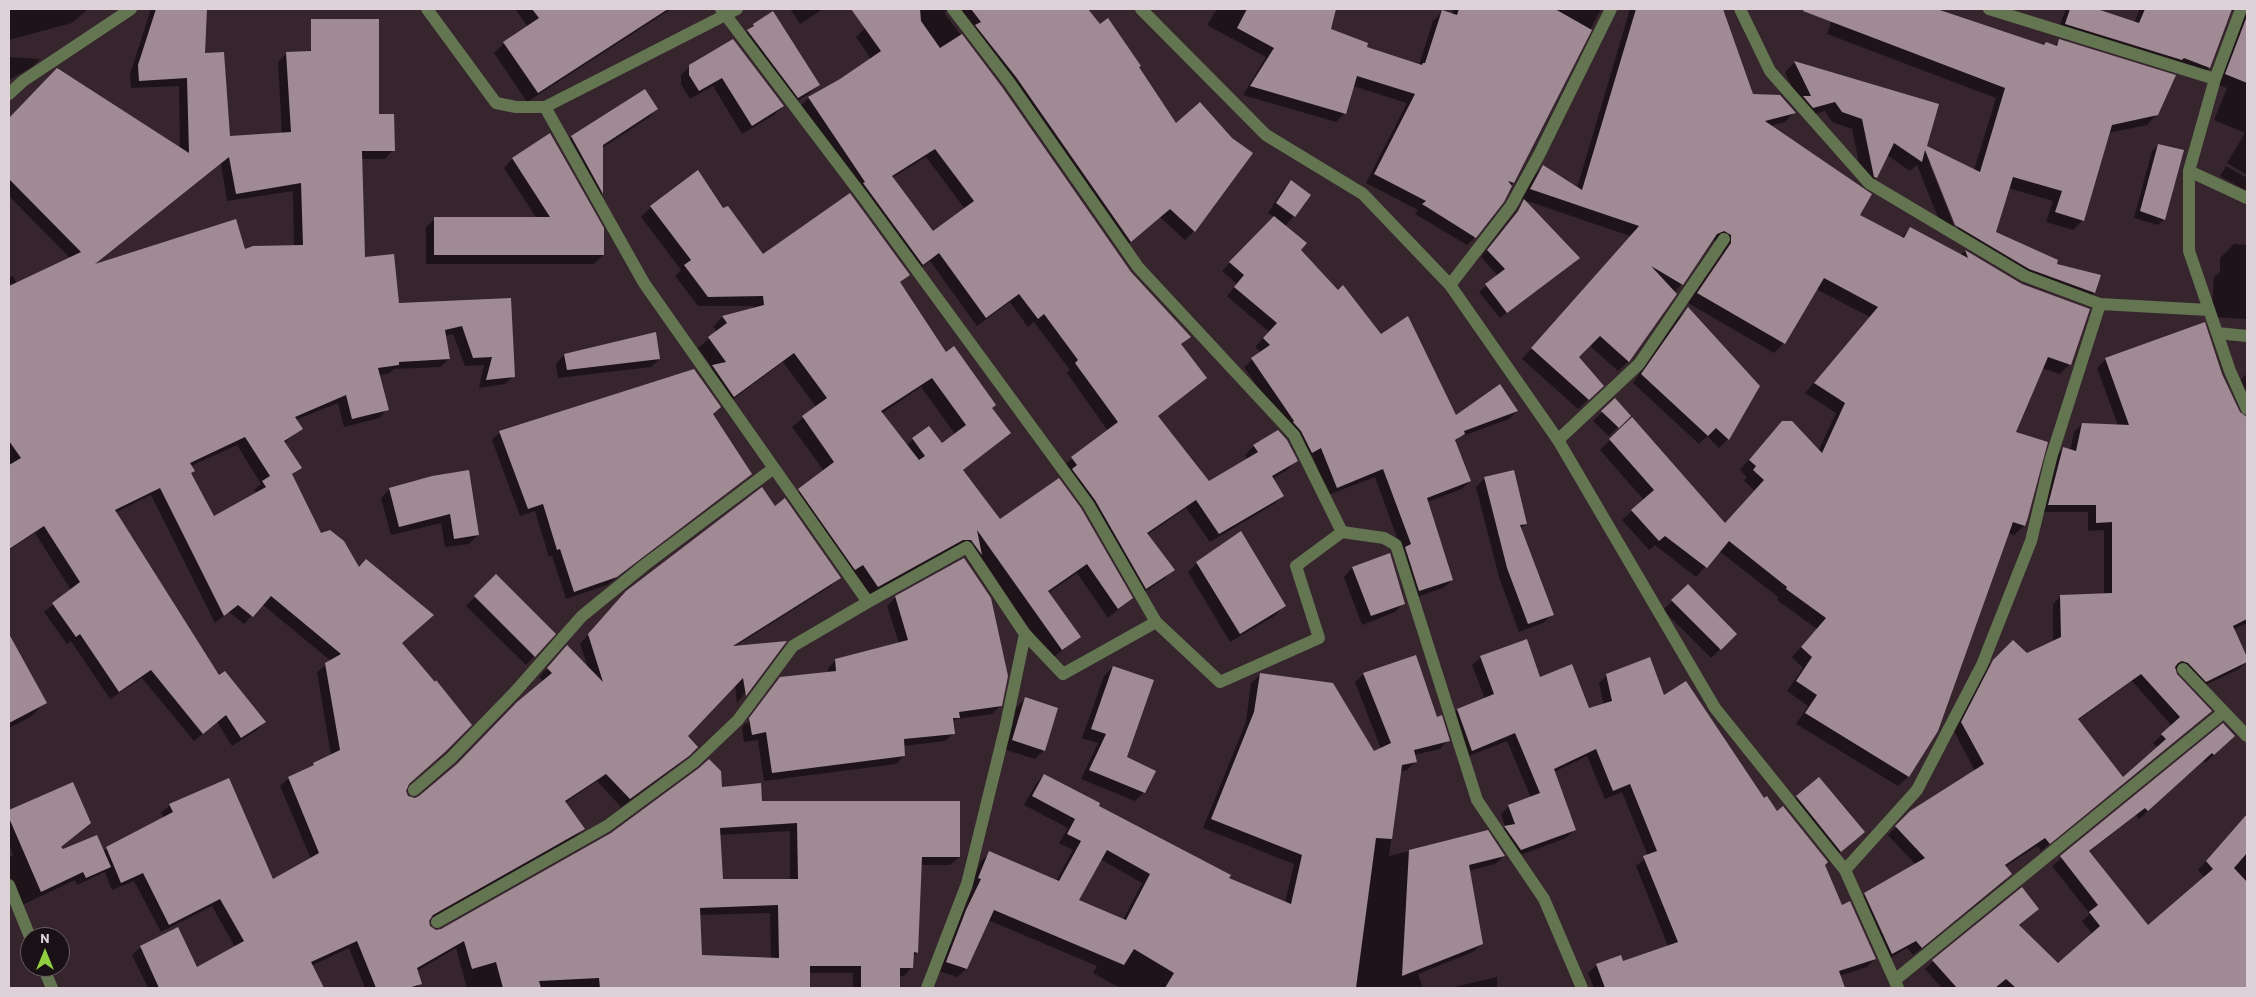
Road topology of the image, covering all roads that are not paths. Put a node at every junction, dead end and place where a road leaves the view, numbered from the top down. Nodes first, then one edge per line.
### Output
1 (131, 9) edge
2 (427, 9) edge
3 (953, 9) edge
4 (1141, 9) edge
5 (1611, 9) edge
6 (1740, 9) edge
7 (1989, 9) edge
8 (2241, 9) edge
9 (728, 11) edge
10 (2215, 79) junction
11 (9, 94) edge
12 (545, 107) junction
13 (2189, 171) junction
14 (2247, 198) edge
15 (1724, 240) dead end
16 (1450, 285) junction
17 (2100, 304) junction
18 (2209, 310) junction
19 (2217, 333) junction
20 (2247, 336) edge
21 (2247, 409) edge
22 (1558, 440) junction
23 (774, 468) junction
24 (1342, 532) junction
25 (868, 602) junction
26 (1156, 622) junction
27 (1025, 634) junction
28 (2183, 668) dead end
29 (2224, 712) junction
30 (2247, 736) edge
31 (414, 790) dead end
32 (1845, 870) junction
33 (9, 885) edge
34 (437, 922) dead end
35 (26, 927) edge
36 (1896, 984) edge
37 (927, 988) edge
38 (1582, 988) edge

1 - 11 street
2 - 12 street
3 - 24 street
4 - 16 street
5 - 16 street
6 - 17 street
7 - 10 street
8 - 10 street
9 - 12 street
9 - 26 street
10 - 13 street
12 - 23 street
13 - 14 street
13 - 18 street
15 - 22 street
16 - 22 street
17 - 18 street
17 - 32 street
18 - 19 street
19 - 20 street
19 - 21 street
22 - 32 street
23 - 25 street
23 - 31 street
24 - 26 street
24 - 38 street
25 - 27 street
25 - 34 street
26 - 27 street
27 - 37 street
28 - 29 street
29 - 30 street
29 - 36 street
32 - 36 street
33 - 35 street

